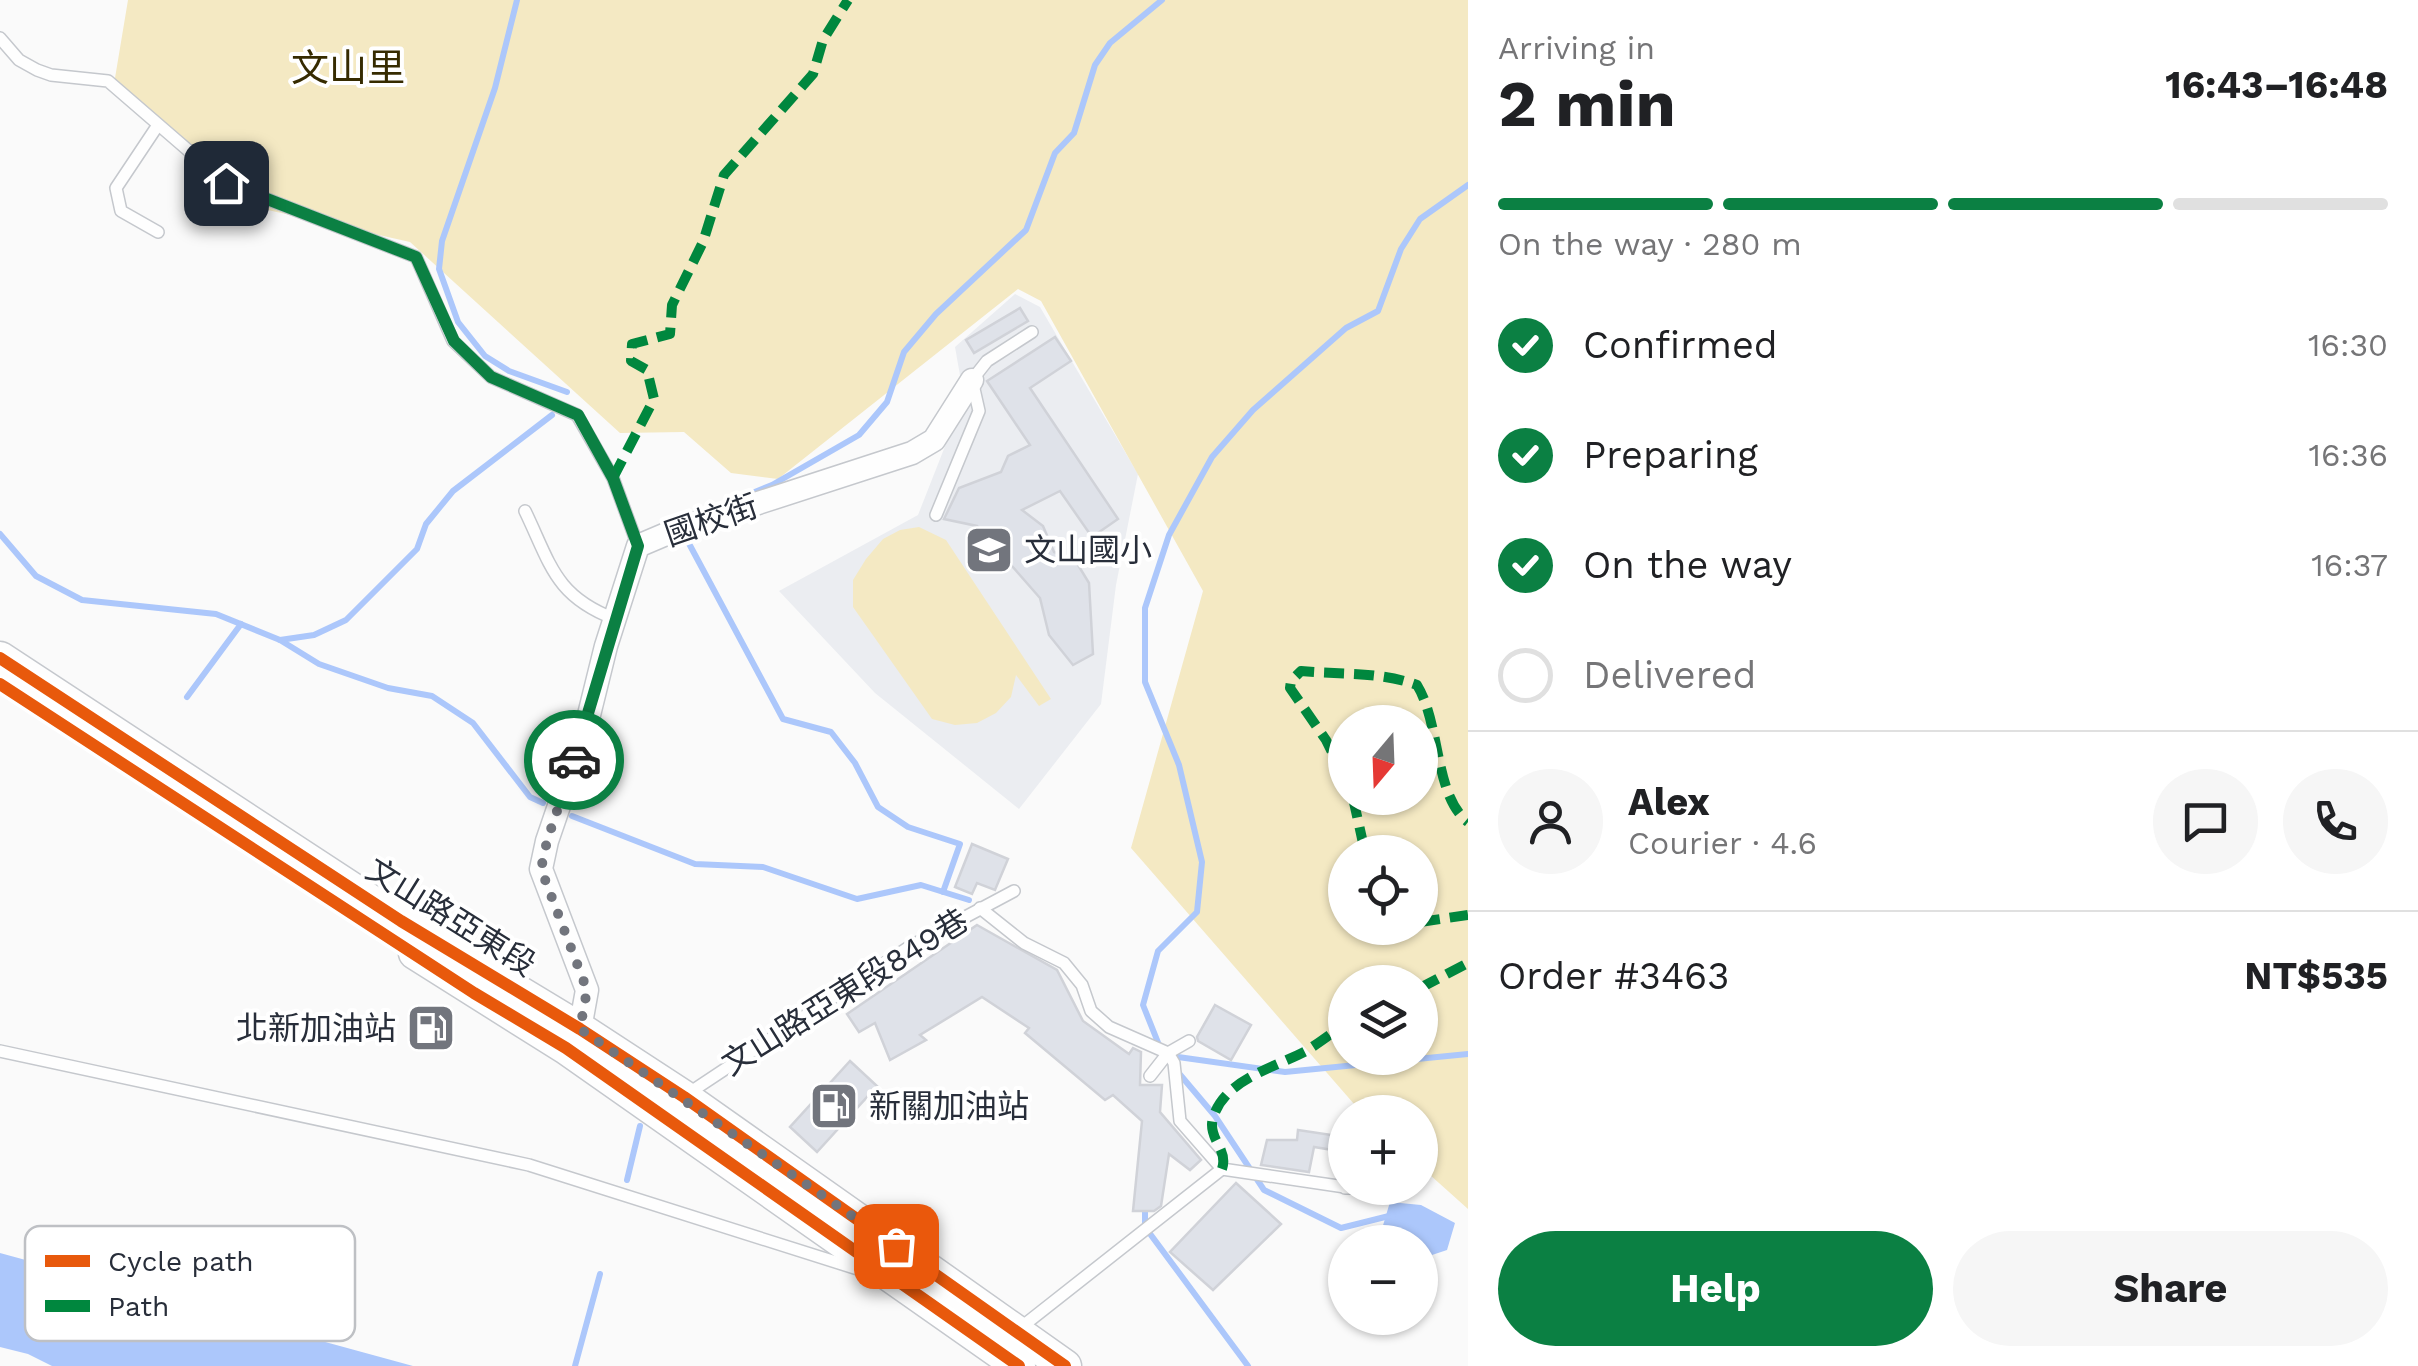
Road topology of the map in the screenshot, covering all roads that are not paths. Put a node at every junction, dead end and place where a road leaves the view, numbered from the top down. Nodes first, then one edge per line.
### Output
1 (0, 38) edge
2 (158, 125) junction
3 (158, 232) dead end
4 (1032, 332) dead end
5 (972, 380) junction
6 (525, 511) dead end
7 (936, 515) dead end
8 (638, 546) junction
9 (615, 619) junction
10 (0, 658) edge
11 (0, 684) edge
12 (1014, 892) dead end
13 (980, 908) junction
14 (412, 939) junction
15 (573, 1039) junction
16 (1189, 1040) dead end
17 (0, 1051) edge
18 (1168, 1053) junction
19 (1150, 1076) dead end
20 (677, 1108) junction
21 (1222, 1169) junction
22 (1328, 1185) edge
23 (906, 1284) junction
24 (1012, 1349) edge
25 (1065, 1366) edge

1 - 2 lane
2 - 3 lane
2 - 8 lane
4 - 5 lane
5 - 7 lane
5 - 8 street, 國校街
6 - 9 lane
8 - 9 street, 國校街
9 - 15 street, 國校街
10 - 14 main road, 文山路亞東段
11 - 14 main road, 文山路亞東段
12 - 13 lane, 文山路亞東段849巷
13 - 18 lane
13 - 20 lane, 文山路亞東段849巷
14 - 15 main road, 文山路亞東段
15 - 20 main road, 文山路亞東段
16 - 18 lane
17 - 23 lane
18 - 19 lane
18 - 21 lane
20 - 23 main road, 文山路亞東段
20 - 24 main road, 文山路亞東段
21 - 22 lane
21 - 24 lane
23 - 24 main road, 文山路亞東段
24 - 25 main road, 文山路亞東段

